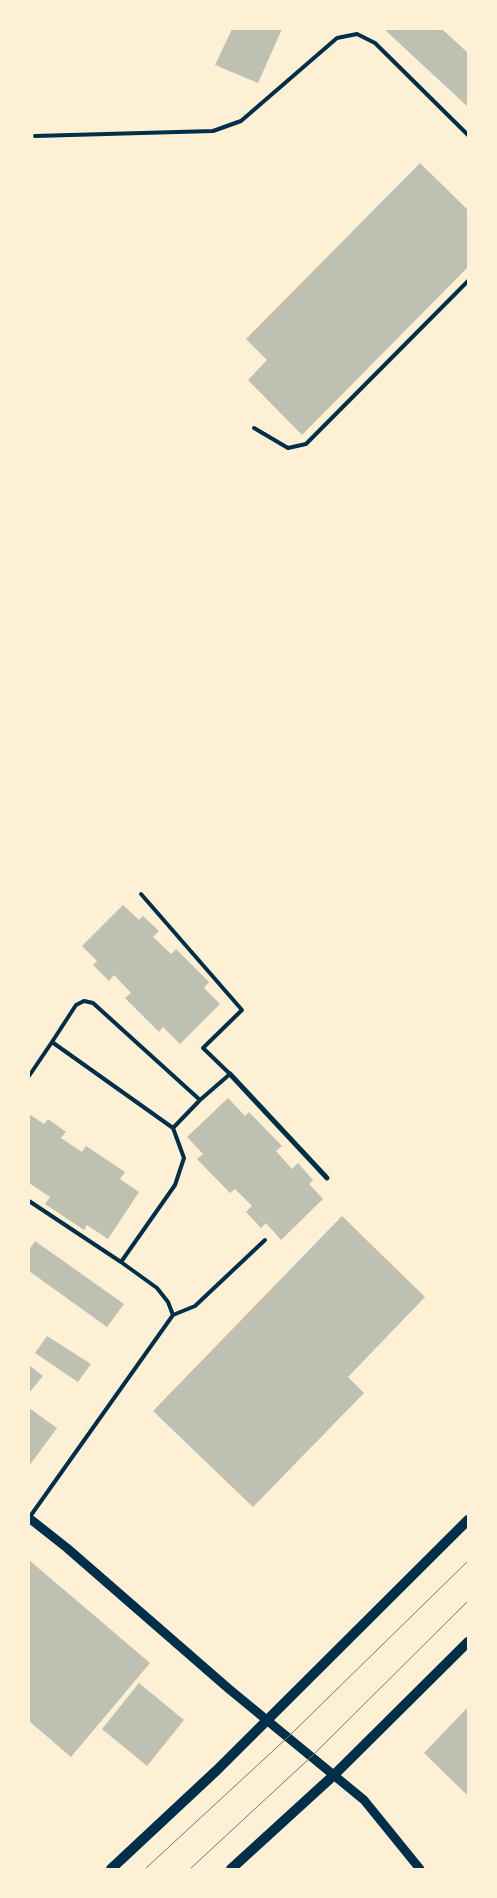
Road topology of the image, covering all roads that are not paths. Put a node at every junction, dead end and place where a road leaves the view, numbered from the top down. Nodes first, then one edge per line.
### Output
1 (468, 135) edge
2 (35, 136) dead end
3 (468, 282) edge
4 (254, 428) dead end
5 (141, 894) dead end
6 (52, 1042) junction
7 (230, 1074) junction
8 (29, 1076) edge
9 (200, 1100) junction
10 (173, 1128) junction
11 (327, 1178) dead end
12 (29, 1201) edge
13 (265, 1240) dead end
14 (121, 1262) junction
15 (173, 1315) junction
16 (29, 1518) edge
17 (468, 1520) edge
18 (468, 1642) edge
19 (268, 1721) junction
20 (334, 1775) junction
21 (111, 1869) edge
22 (231, 1869) edge
23 (420, 1869) edge

1 - 2 lane
3 - 4 lane
5 - 7 lane
6 - 8 lane
6 - 9 lane
6 - 10 lane
7 - 9 lane
7 - 11 street
9 - 10 lane
10 - 14 lane
12 - 14 lane
13 - 15 lane
14 - 15 lane
15 - 16 lane
16 - 19 street
17 - 19 main road
18 - 20 main road
19 - 20 street
19 - 21 main road
20 - 22 main road
20 - 23 street

